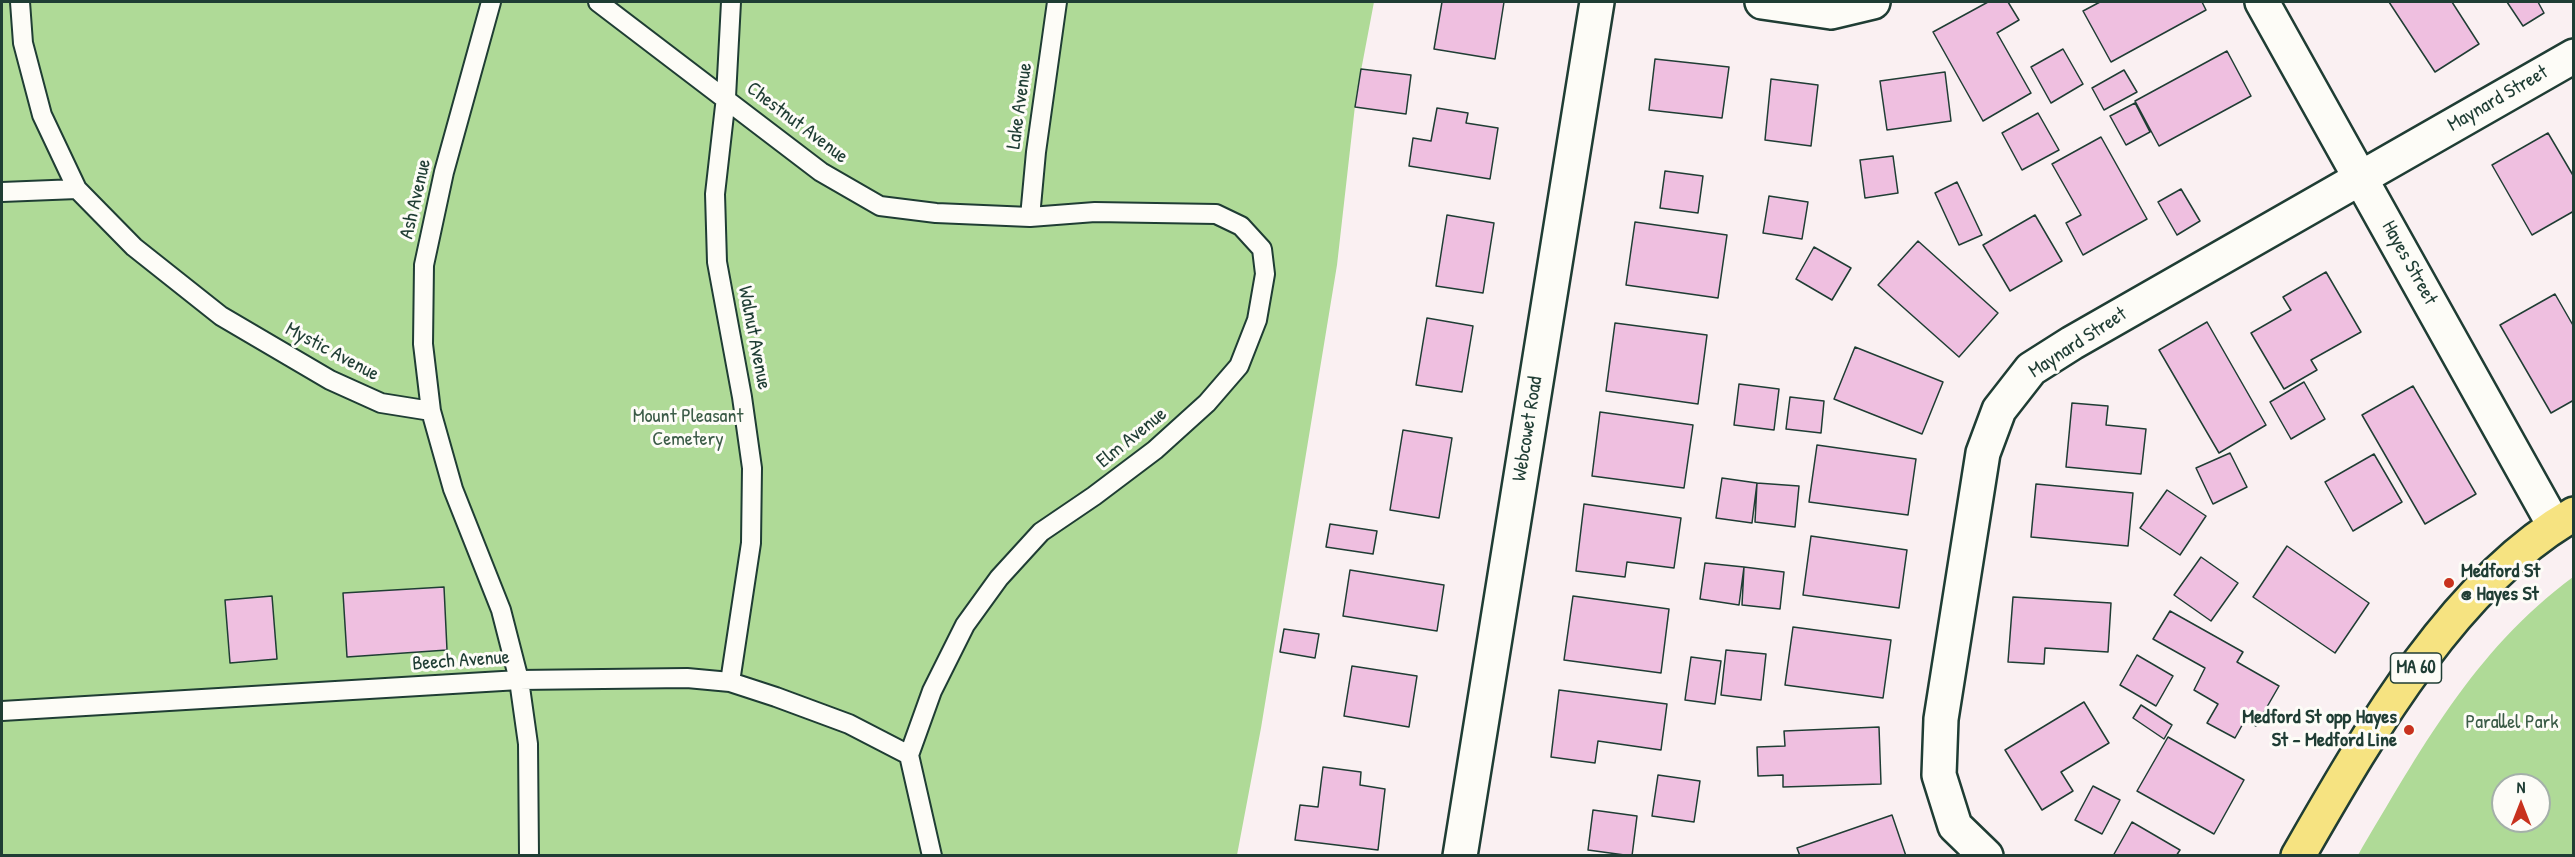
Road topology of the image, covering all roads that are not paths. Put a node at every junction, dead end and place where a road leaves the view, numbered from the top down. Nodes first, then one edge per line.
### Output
1 (20, 2) edge
2 (491, 2) edge
3 (598, 2) edge
4 (731, 2) edge
5 (1057, 2) edge
6 (1597, 2) edge
7 (1762, 2) edge
8 (1873, 2) edge
9 (2262, 2) edge
10 (2574, 56) edge
11 (726, 97) junction
12 (2361, 177) junction
13 (78, 189) junction
14 (2, 192) edge
15 (1030, 218) junction
16 (431, 411) junction
17 (2564, 519) edge
18 (519, 680) junction
19 (730, 682) junction
20 (2, 711) edge
21 (909, 755) junction
22 (529, 855) edge
23 (932, 855) edge
24 (1460, 855) edge
25 (1986, 855) edge
26 (2298, 855) edge

1 - 13 lane, Mystic Avenue
2 - 16 lane, Ash Avenue
3 - 11 lane, Chestnut Avenue
4 - 11 lane, Walnut Avenue
5 - 15 lane, Lake Avenue
6 - 24 street, Webcowet Road
7 - 8 street
9 - 12 street, Hayes Street
10 - 12 street, Maynard Street
11 - 15 lane, Chestnut Avenue
11 - 19 lane, Walnut Avenue
12 - 17 street, Hayes Street
12 - 25 street, Maynard Street
13 - 14 lane
13 - 16 lane, Mystic Avenue
15 - 21 lane, Elm Avenue
16 - 18 lane
17 - 26 main road, MA 60
18 - 19 lane, Beech Avenue
18 - 20 lane, Beech Avenue
18 - 22 lane
19 - 21 lane, Beech Avenue
21 - 23 lane

